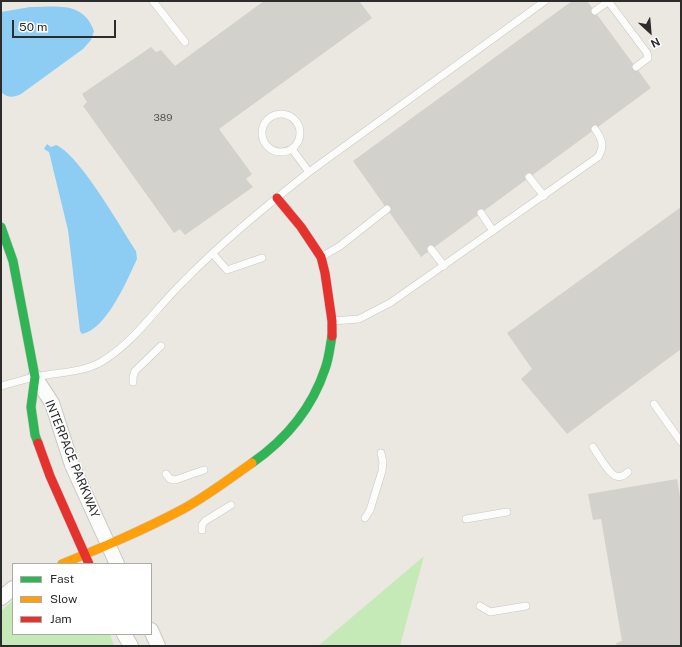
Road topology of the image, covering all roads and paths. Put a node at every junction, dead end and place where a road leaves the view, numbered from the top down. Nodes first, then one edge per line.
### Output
1 (153, 1) edge
2 (545, 1) edge
3 (608, 1) edge
4 (595, 11) dead end
5 (185, 42) dead end
6 (636, 67) dead end
7 (595, 129) dead end
8 (292, 149) junction
9 (309, 172) junction
10 (529, 177) dead end
11 (544, 196) junction
12 (277, 198) junction
13 (387, 209) dead end
14 (481, 213) dead end
15 (1, 227) edge
16 (493, 231) junction
17 (431, 249) dead end
18 (213, 254) junction
19 (321, 257) junction
20 (262, 258) dead end
21 (444, 266) junction
22 (332, 320) junction
23 (161, 346) dead end
24 (35, 377) junction
25 (133, 382) dead end
26 (1, 386) edge
27 (654, 404) dead end
28 (681, 442) edge
29 (593, 447) dead end
30 (381, 453) dead end
31 (204, 470) dead end
32 (628, 472) dead end
33 (166, 474) dead end
34 (231, 505) dead end
35 (507, 512) dead end
36 (365, 518) dead end
37 (466, 519) dead end
38 (202, 530) dead end
39 (107, 545) junction
40 (84, 555) junction
41 (64, 563) edge
42 (88, 563) edge
43 (116, 563) edge
44 (12, 589) edge
45 (1, 598) edge
46 (480, 606) dead end
47 (526, 606) dead end
48 (152, 632) edge
49 (124, 635) edge
50 (130, 646) edge
51 (158, 646) edge

1 - 5 lane
2 - 9 lane
3 - 4 lane
3 - 6 lane
7 - 11 lane
8 - 8 lane
8 - 9 lane
9 - 12 lane
10 - 11 lane
11 - 16 lane
12 - 18 lane
12 - 19 street
13 - 19 lane
14 - 16 lane
15 - 24 street, INTERPACE PARKWAY
16 - 21 lane
17 - 21 lane
18 - 20 lane
18 - 24 lane
19 - 22 street
21 - 22 lane
22 - 39 street
23 - 25 lane
24 - 26 lane
24 - 39 street, INTERPACE PARKWAY
24 - 40 street, INTERPACE PARKWAY
27 - 28 lane
29 - 32 lane
30 - 36 lane
31 - 33 lane
34 - 38 lane
35 - 37 lane
39 - 40 street
39 - 43 street, INTERPACE PARKWAY
40 - 41 street
40 - 42 street, INTERPACE PARKWAY
44 - 45 street
46 - 47 lane
48 - 51 street
49 - 50 street

